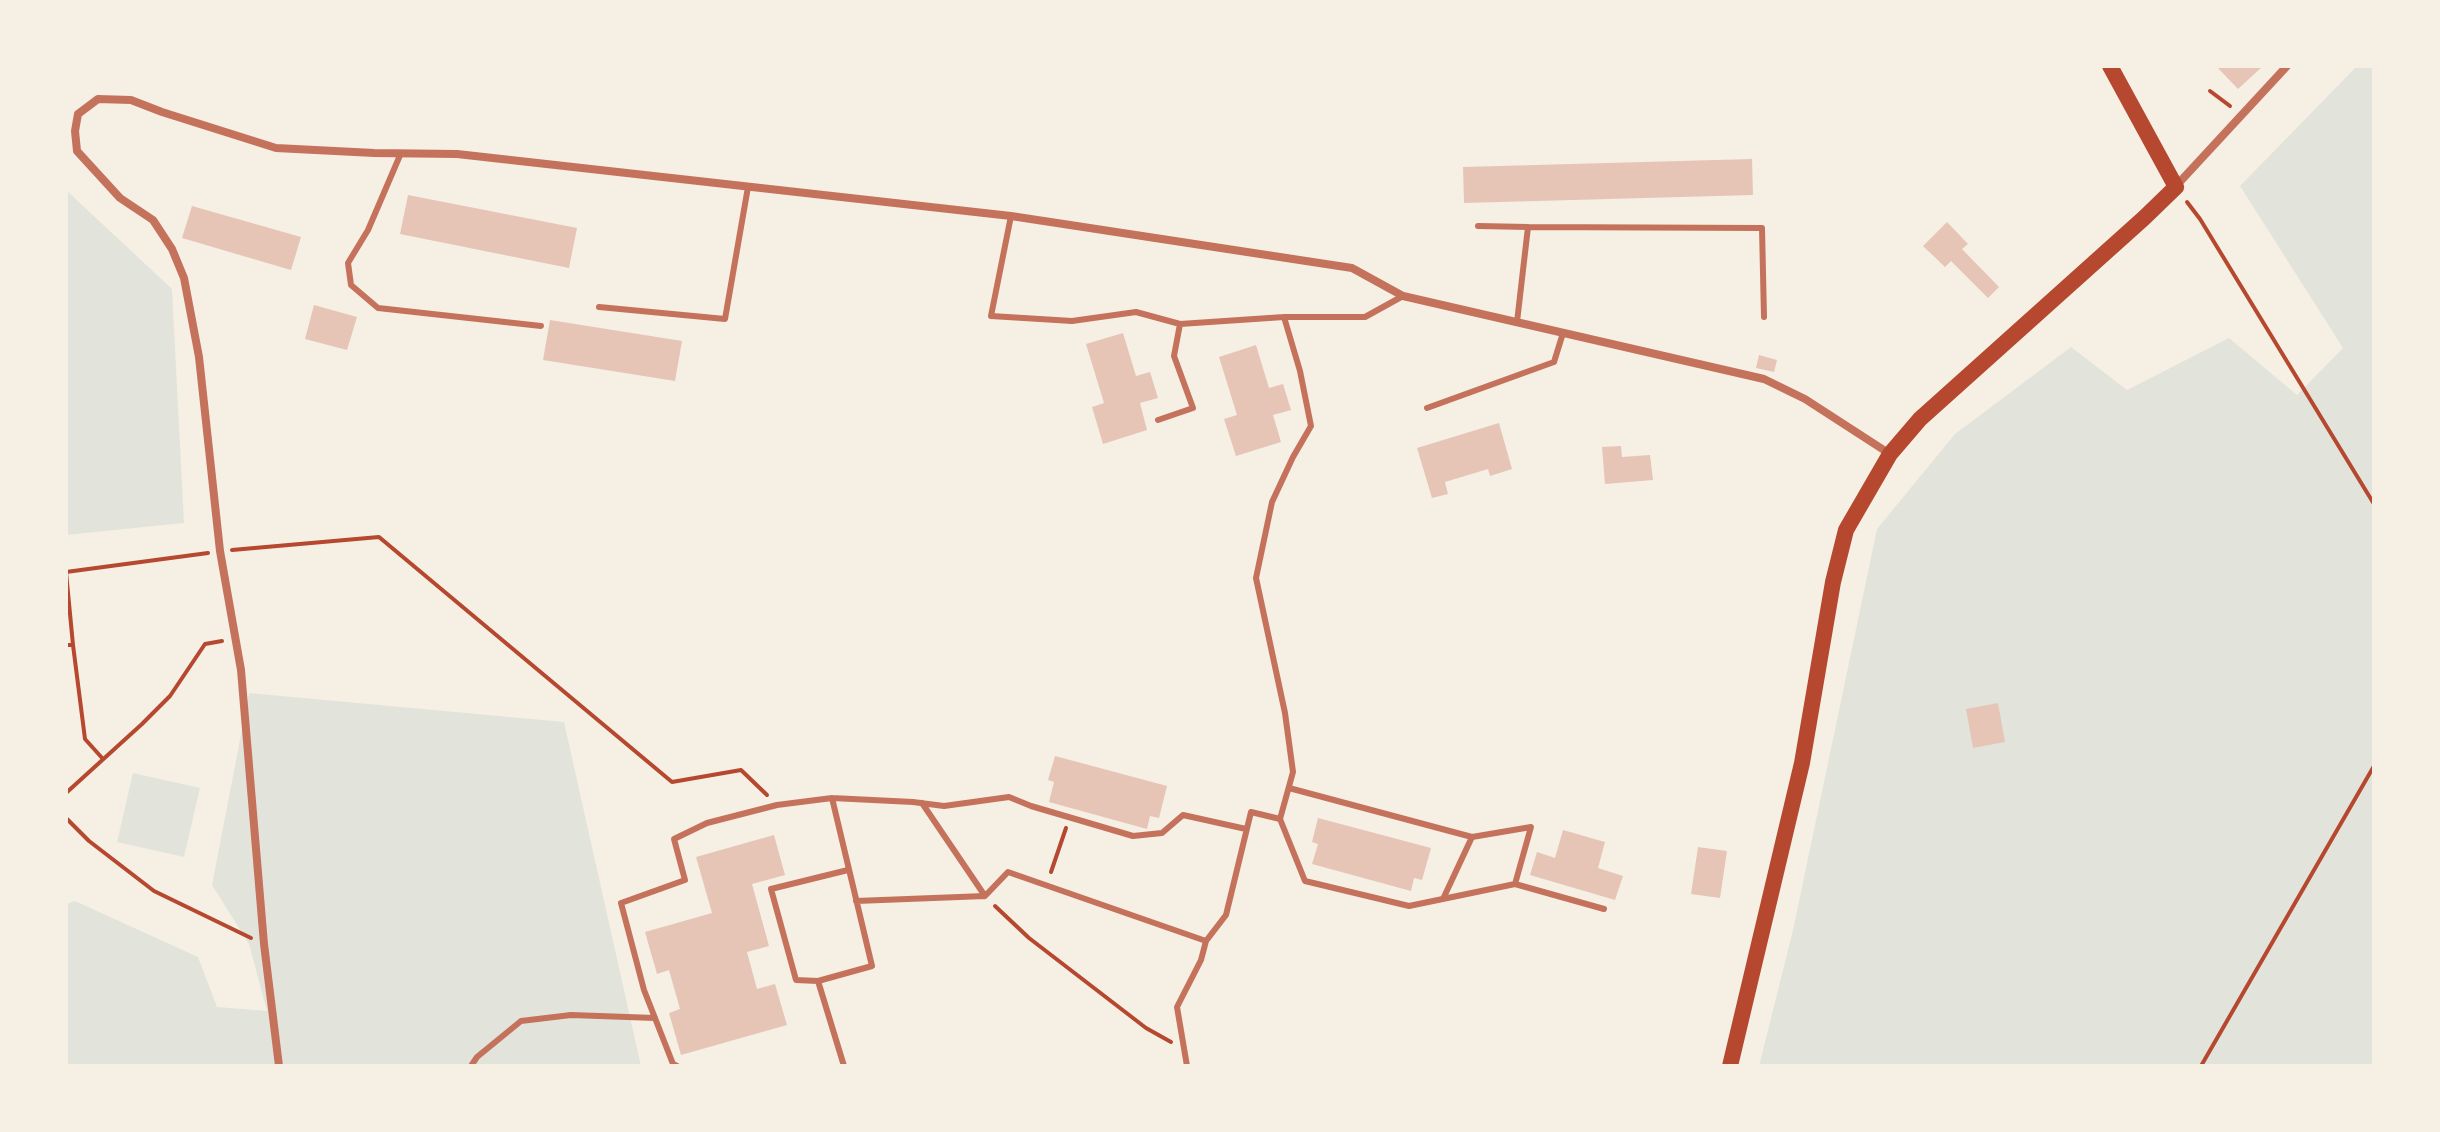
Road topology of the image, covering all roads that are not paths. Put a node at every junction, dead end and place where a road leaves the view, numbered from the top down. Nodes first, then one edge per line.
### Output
1 (2110, 66) edge
2 (2287, 66) edge
3 (401, 153) junction
4 (748, 187) junction
5 (2176, 187) junction
6 (1011, 216) junction
7 (1478, 226) dead end
8 (1528, 227) junction
9 (1403, 296) junction
10 (599, 307) dead end
11 (1284, 317) junction
12 (1764, 317) dead end
13 (1517, 322) junction
14 (1180, 324) junction
15 (541, 326) dead end
16 (1563, 333) junction
17 (1427, 408) dead end
18 (1158, 420) dead end
19 (1890, 454) junction
20 (1289, 788) junction
21 (832, 798) junction
22 (921, 803) junction
23 (1280, 819) junction
24 (1246, 829) junction
25 (1472, 837) junction
26 (848, 870) junction
27 (1515, 884) junction
28 (985, 896) junction
29 (1443, 899) junction
30 (856, 901) junction
31 (1604, 909) dead end
32 (1206, 941) junction
33 (818, 981) junction
34 (655, 1018) junction
35 (279, 1066) edge
36 (471, 1066) edge
37 (677, 1066) edge
38 (844, 1066) edge
39 (1187, 1066) edge
40 (1730, 1066) edge

1 - 5 main road
2 - 5 street
3 - 4 street
3 - 15 lane
3 - 35 street
4 - 6 street
4 - 10 lane
5 - 19 main road
6 - 9 street
6 - 14 lane
7 - 8 lane
8 - 12 lane
8 - 13 lane
9 - 11 lane
9 - 13 street
11 - 14 lane
11 - 20 lane
13 - 16 street
14 - 18 lane
16 - 17 lane
16 - 19 street
19 - 40 main road
20 - 23 lane
20 - 25 lane
21 - 22 lane
21 - 26 lane
21 - 34 lane
22 - 24 lane
22 - 28 lane
23 - 24 lane
23 - 29 lane
24 - 32 lane
25 - 27 lane
25 - 29 lane
26 - 30 lane
26 - 33 lane
27 - 29 lane
27 - 31 lane
28 - 30 lane
28 - 32 lane
30 - 33 lane
32 - 39 lane
33 - 38 lane
34 - 36 lane
34 - 37 lane

